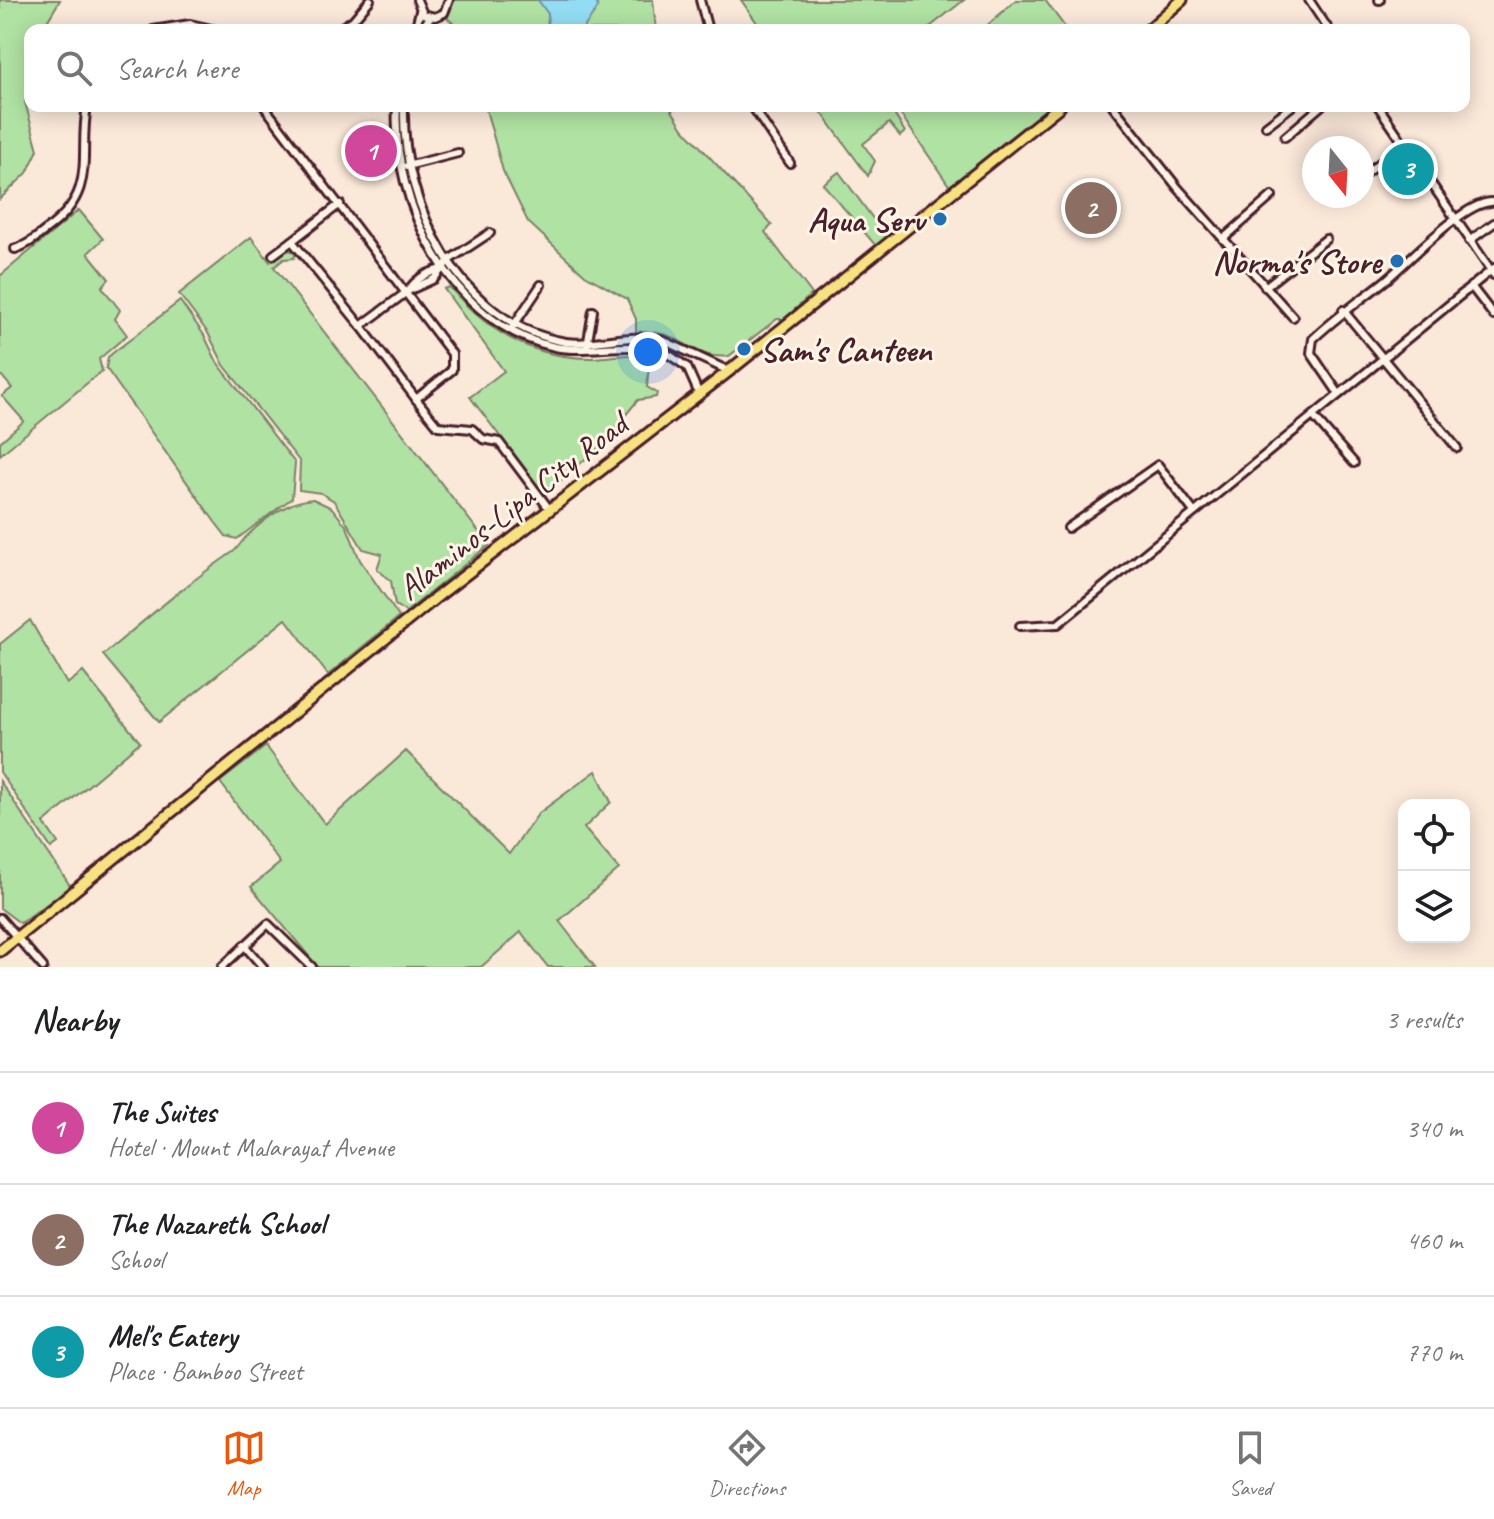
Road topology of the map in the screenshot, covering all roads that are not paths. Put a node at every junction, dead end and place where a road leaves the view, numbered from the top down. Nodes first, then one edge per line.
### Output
1 (370, 0) edge
2 (417, 0) edge
3 (449, 0) edge
4 (700, 0) edge
5 (1182, 0) edge
6 (1309, 0) edge
7 (420, 11) junction
8 (430, 17) junction
9 (347, 24) edge
10 (417, 24) edge
11 (425, 24) edge
12 (706, 24) edge
13 (1155, 24) edge
14 (1325, 24) edge
15 (87, 112) edge
16 (269, 112) edge
17 (398, 112) edge
18 (404, 112) edge
19 (756, 112) edge
20 (1053, 112) edge
21 (1118, 112) edge
22 (1284, 112) edge
23 (1314, 112) edge
24 (1382, 112) edge
25 (1266, 126) dead end
26 (1285, 137) dead end
27 (1403, 146) junction
28 (458, 153) dead end
29 (790, 163) dead end
30 (405, 167) junction
31 (1374, 167) edge
32 (1272, 196) dead end
33 (1491, 202) dead end
34 (340, 204) junction
35 (1455, 222) junction
36 (1494, 223) edge
37 (490, 233) dead end
38 (1223, 239) junction
39 (1326, 239) dead end
40 (292, 241) junction
41 (1469, 241) junction
42 (15, 249) dead end
43 (273, 255) dead end
44 (445, 265) junction
45 (1493, 271) edge
46 (541, 285) dead end
47 (1471, 286) junction
48 (1265, 287) junction
49 (407, 292) junction
50 (1343, 310) junction
51 (593, 311) dead end
52 (1494, 316) edge
53 (1293, 317) dead end
54 (361, 326) junction
55 (512, 328) junction
56 (587, 347) junction
57 (681, 350) junction
58 (669, 355) junction
59 (1384, 359) junction
60 (729, 371) junction
61 (699, 394) junction
62 (1339, 394) junction
63 (416, 399) junction
64 (1313, 416) junction
65 (1457, 448) dead end
66 (1354, 463) dead end
67 (550, 510) junction
68 (1194, 512) junction
69 (1068, 528) dead end
70 (1020, 626) dead end
71 (0, 918) edge
72 (18, 936) junction
73 (244, 945) junction
74 (1, 946) edge
75 (43, 967) edge
76 (222, 967) edge
77 (263, 967) edge
78 (312, 967) edge

1 - 9 street
2 - 7 street
3 - 8 street
4 - 12 street
5 - 13 main road
6 - 14 street
7 - 8 street
7 - 10 street
8 - 11 street
15 - 42 street
16 - 34 street
17 - 30 street
18 - 30 street
19 - 29 street
20 - 60 main road, Alaminos-Lipa City Road
21 - 38 street
22 - 25 street
23 - 26 street
24 - 27 street
27 - 31 street
27 - 35 street
28 - 30 street
30 - 44 street
32 - 38 street
33 - 35 street
34 - 40 street
34 - 49 street
35 - 41 street
35 - 50 street
36 - 41 street
37 - 44 street
38 - 48 street
39 - 48 street
40 - 43 street
40 - 54 street
41 - 45 street
44 - 49 street
44 - 55 street
45 - 47 street
46 - 55 street
47 - 52 street
47 - 59 street
48 - 53 street
49 - 54 street
49 - 63 street
50 - 59 street
50 - 62 street
51 - 56 street
54 - 63 street
55 - 56 street
56 - 57 street
56 - 58 street
57 - 58 street
57 - 60 street
58 - 61 street
59 - 62 street
59 - 65 street
60 - 61 main road, Alaminos-Lipa City Road
61 - 67 main road, Alaminos-Lipa City Road
62 - 64 street
63 - 67 street
64 - 66 street
64 - 68 street
67 - 72 main road, Alaminos-Lipa City Road
68 - 69 street
68 - 70 street
71 - 72 street
72 - 74 main road, Alaminos-Lipa City Road
72 - 75 street
73 - 76 street
73 - 77 street
73 - 78 street

